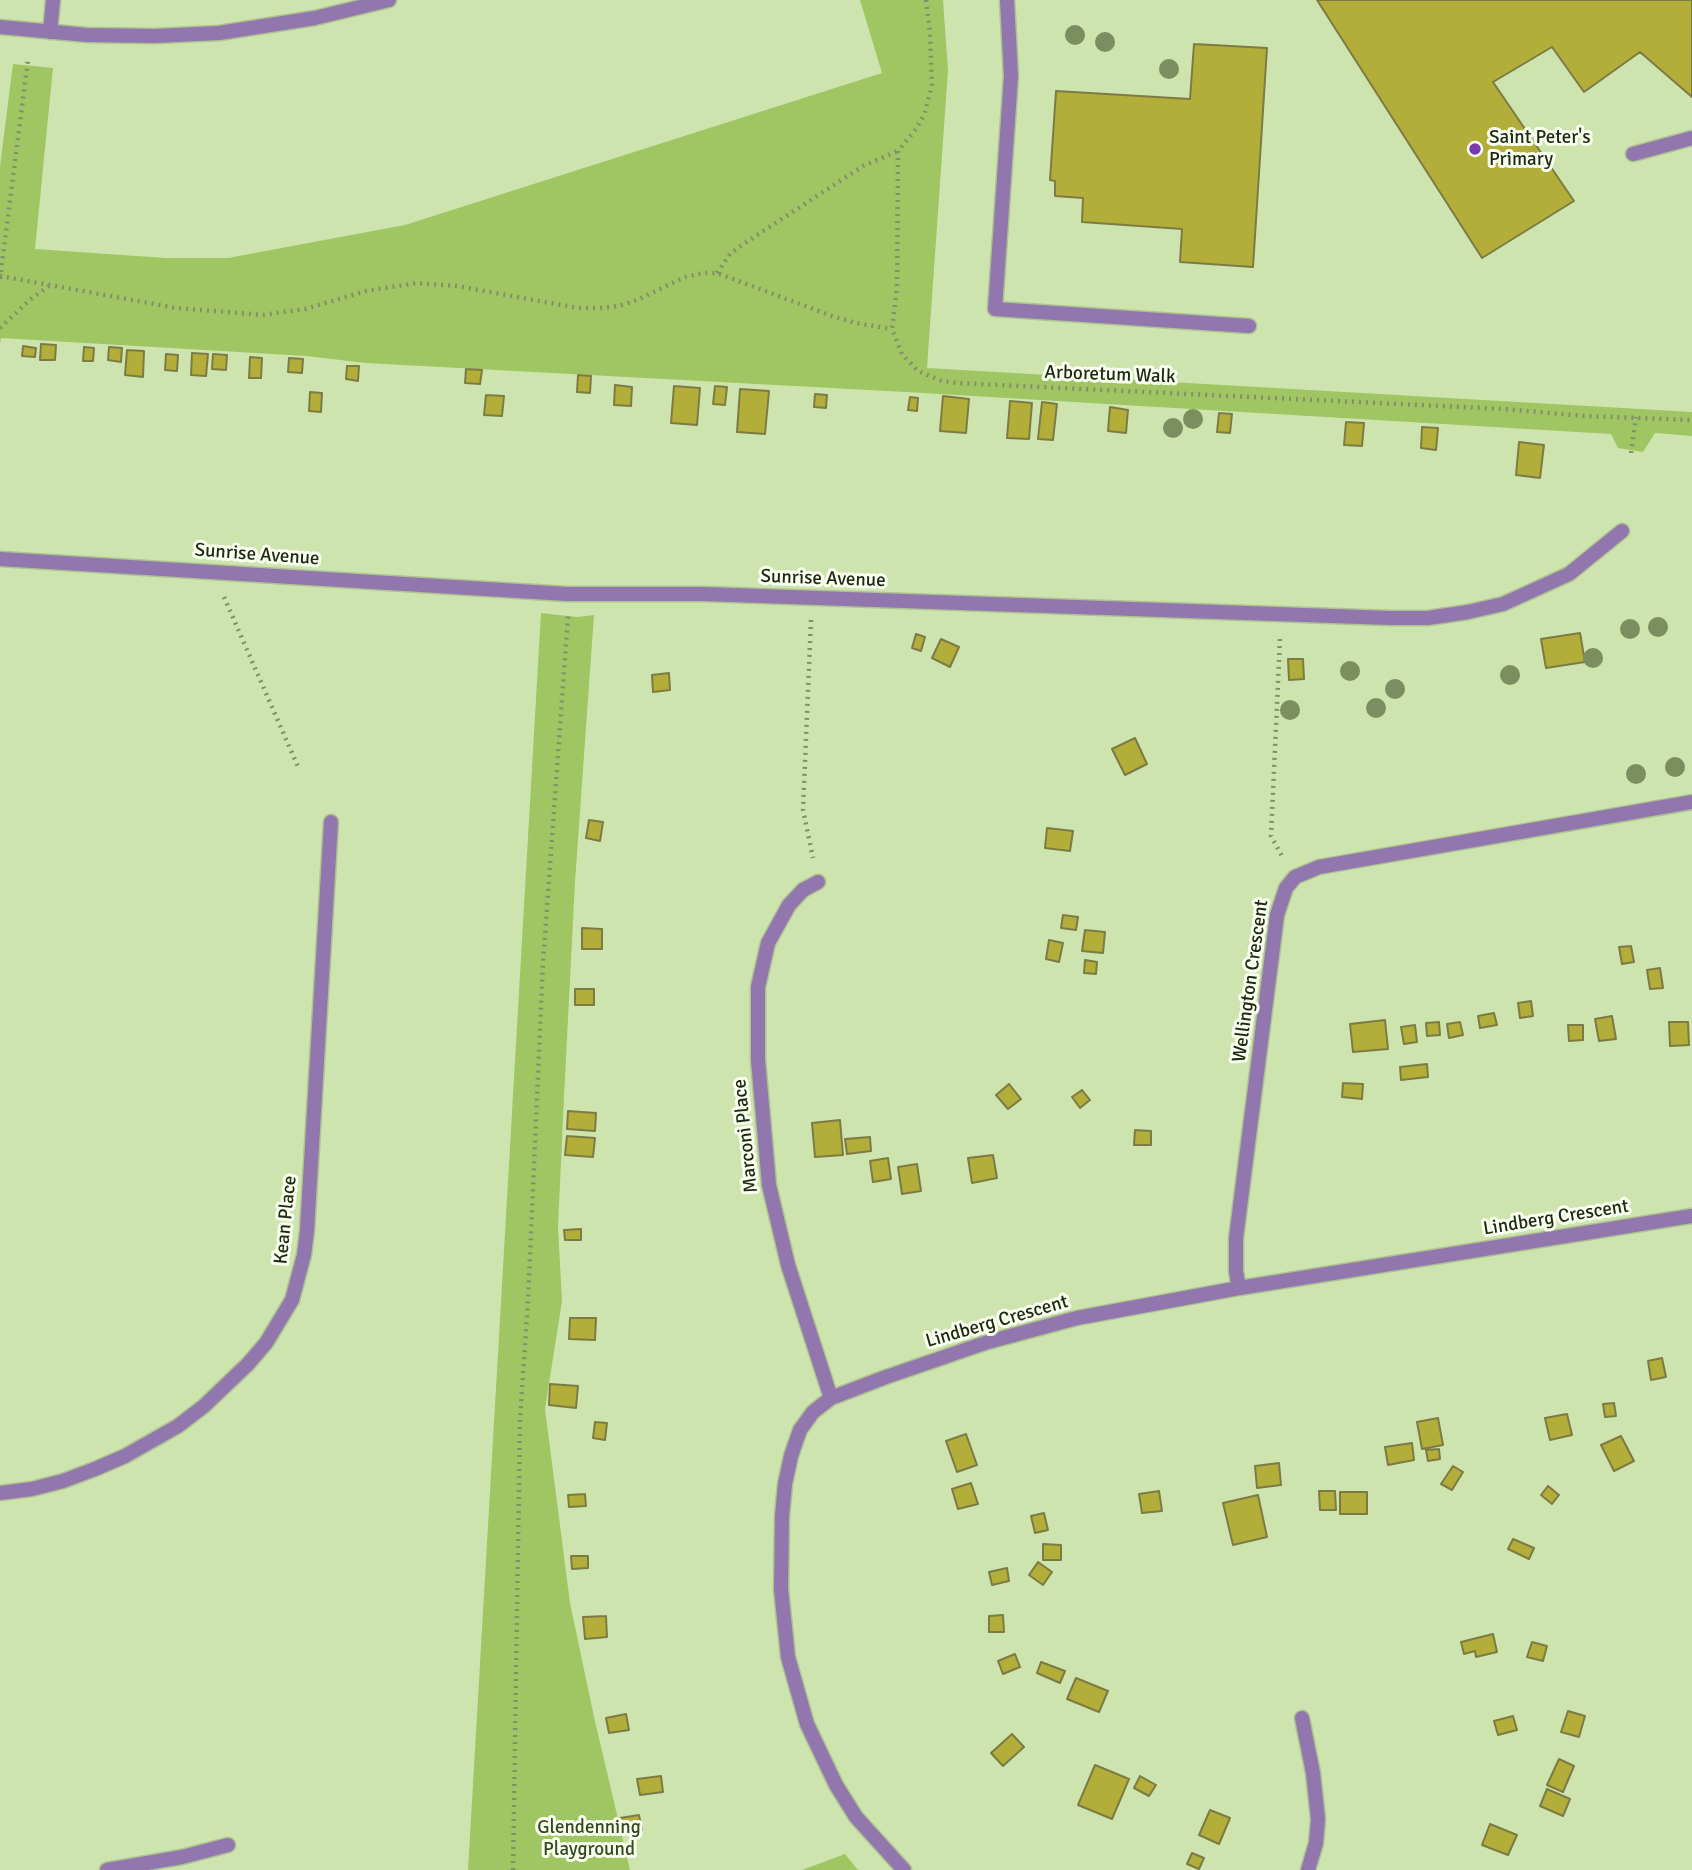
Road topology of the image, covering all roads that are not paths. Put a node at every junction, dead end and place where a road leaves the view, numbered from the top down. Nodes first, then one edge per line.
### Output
1 (53, 0) edge
2 (389, 0) edge
3 (1007, 0) edge
4 (0, 27) edge
5 (50, 32) junction
6 (1692, 138) edge
7 (1633, 154) dead end
8 (1249, 326) dead end
9 (1622, 531) dead end
10 (0, 559) edge
11 (1692, 802) edge
12 (331, 822) dead end
13 (818, 882) road end
14 (1692, 1216) edge
15 (1239, 1288) junction
16 (831, 1398) junction
17 (0, 1493) edge
18 (1302, 1718) dead end
19 (228, 1845) dead end
20 (107, 1870) edge
21 (904, 1870) edge
22 (1308, 1870) edge

1 - 5 street
2 - 5 street
3 - 8 street
4 - 5 street
6 - 7 street
9 - 10 street, Sunrise Avenue
11 - 15 street, Wellington Crescent
12 - 17 street, Kean Place
13 - 16 street, Marconi Place
14 - 15 street, Lindberg Crescent
15 - 16 street, Lindberg Crescent
16 - 21 street, Lindberg Crescent
18 - 22 street
19 - 20 street

